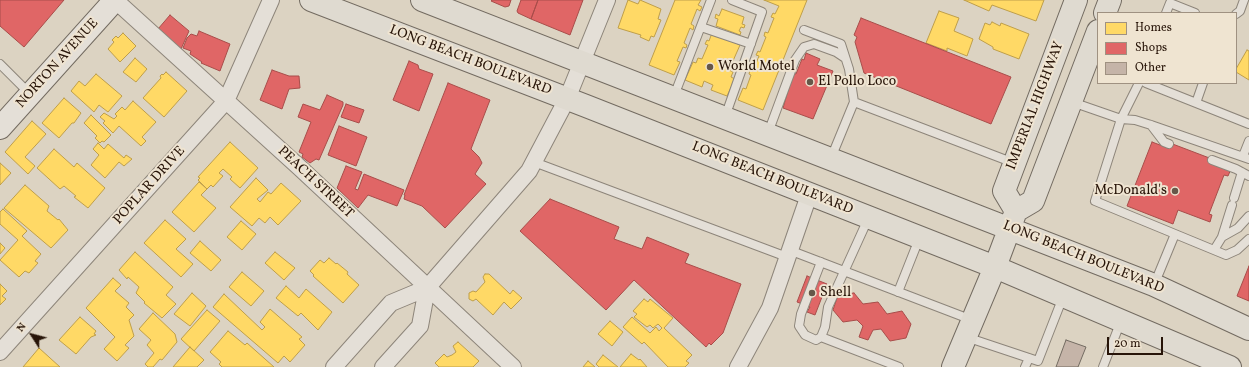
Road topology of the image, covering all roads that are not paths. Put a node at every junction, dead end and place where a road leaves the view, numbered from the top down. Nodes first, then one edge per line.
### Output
1 (115, 0) edge
2 (271, 0) edge
3 (311, 0) edge
4 (422, 0) edge
5 (607, 0) edge
6 (711, 0) edge
7 (732, 0) edge
8 (1110, 0) edge
9 (1244, 0) edge
10 (1073, 3) edge
11 (1105, 12) edge
12 (1166, 12) edge
13 (1192, 12) edge
14 (1237, 13) edge
15 (701, 27) junction
16 (804, 30) dead end
17 (1097, 34) edge
18 (751, 44) junction
19 (845, 58) junction
20 (582, 62) junction
21 (0, 64) edge
22 (1139, 84) edge
23 (1148, 84) edge
24 (1203, 84) edge
25 (30, 94) junction
26 (673, 98) junction
27 (567, 99) junction
28 (226, 101) junction
29 (1071, 101) junction
30 (854, 102) junction
31 (1196, 103) junction
32 (725, 118) junction
33 (1122, 118) junction
34 (1249, 124) edge
35 (1151, 125) junction
36 (0, 128) edge
37 (768, 134) junction
38 (1249, 141) edge
39 (1169, 144) dead end
40 (1246, 158) edge
41 (831, 159) junction
42 (1212, 160) dead end
43 (534, 162) junction
44 (1014, 163) junction
45 (1246, 174) edge
46 (809, 195) junction
47 (1249, 216) edge
48 (869, 218) junction
49 (1012, 219) junction
50 (1176, 234) junction
51 (1222, 237) junction
52 (920, 238) junction
53 (1249, 239) edge
54 (1214, 250) junction
55 (788, 254) junction
56 (821, 262) junction
57 (995, 267) junction
58 (843, 271) junction
59 (1154, 285) junction
60 (427, 288) junction
61 (898, 292) junction
62 (1063, 296) junction
63 (1122, 321) junction
64 (969, 329) junction
65 (1249, 329) edge
66 (820, 337) junction
67 (0, 352) edge
68 (1029, 358) junction
69 (334, 367) edge
70 (383, 367) edge
71 (513, 367) edge
72 (738, 367) edge
73 (899, 367) edge
74 (953, 367) edge
75 (1025, 367) edge
76 (1103, 367) edge
77 (1230, 367) edge

1 - 25 street, NORTON AVENUE
1 - 28 street, PEACH STREET
2 - 28 street, POPLAR DRIVE
3 - 27 main road, LONG BEACH BOULEVARD
4 - 20 main road, LONG BEACH BOULEVARD
5 - 20 street
6 - 15 lane
7 - 18 lane
8 - 11 main road
9 - 14 lane
10 - 44 main road, IMPERIAL HIGHWAY
12 - 13 lane
15 - 18 lane
15 - 26 lane
16 - 19 lane
17 - 29 main road
18 - 32 lane
19 - 30 lane
19 - 37 lane
20 - 26 main road, LONG BEACH BOULEVARD
20 - 27 street
21 - 25 lane
22 - 33 lane
23 - 31 lane
24 - 31 lane
25 - 36 street, NORTON AVENUE
26 - 32 main road, LONG BEACH BOULEVARD
27 - 43 street
27 - 46 main road, LONG BEACH BOULEVARD
28 - 60 street, PEACH STREET
28 - 67 street, POPLAR DRIVE
29 - 33 lane
29 - 49 main road
30 - 41 lane
30 - 44 lane
31 - 34 lane
32 - 37 main road, LONG BEACH BOULEVARD
33 - 35 lane
33 - 50 lane
35 - 39 lane
35 - 40 lane
37 - 41 main road, LONG BEACH BOULEVARD
38 - 40 lane
41 - 49 main road, LONG BEACH BOULEVARD
42 - 45 lane
43 - 55 lane
43 - 60 street
44 - 49 main road, IMPERIAL HIGHWAY
45 - 51 lane
46 - 48 main road, LONG BEACH BOULEVARD
46 - 55 street
47 - 51 lane
48 - 52 main road, LONG BEACH BOULEVARD
48 - 58 lane
49 - 57 main road
49 - 59 main road, LONG BEACH BOULEVARD
50 - 54 lane
50 - 59 lane
51 - 54 lane
52 - 57 main road, LONG BEACH BOULEVARD
52 - 61 lane
53 - 54 lane
55 - 56 lane
55 - 72 street
56 - 58 lane
56 - 66 lane
57 - 62 main road, LONG BEACH BOULEVARD
57 - 64 main road
58 - 61 lane
58 - 66 lane
59 - 65 main road, LONG BEACH BOULEVARD
60 - 69 street
60 - 70 street
60 - 71 street, PEACH STREET
61 - 64 lane
62 - 63 main road, LONG BEACH BOULEVARD
62 - 68 lane
63 - 76 lane
63 - 77 main road, LONG BEACH BOULEVARD
64 - 68 lane
64 - 74 main road
66 - 73 lane
68 - 75 lane

